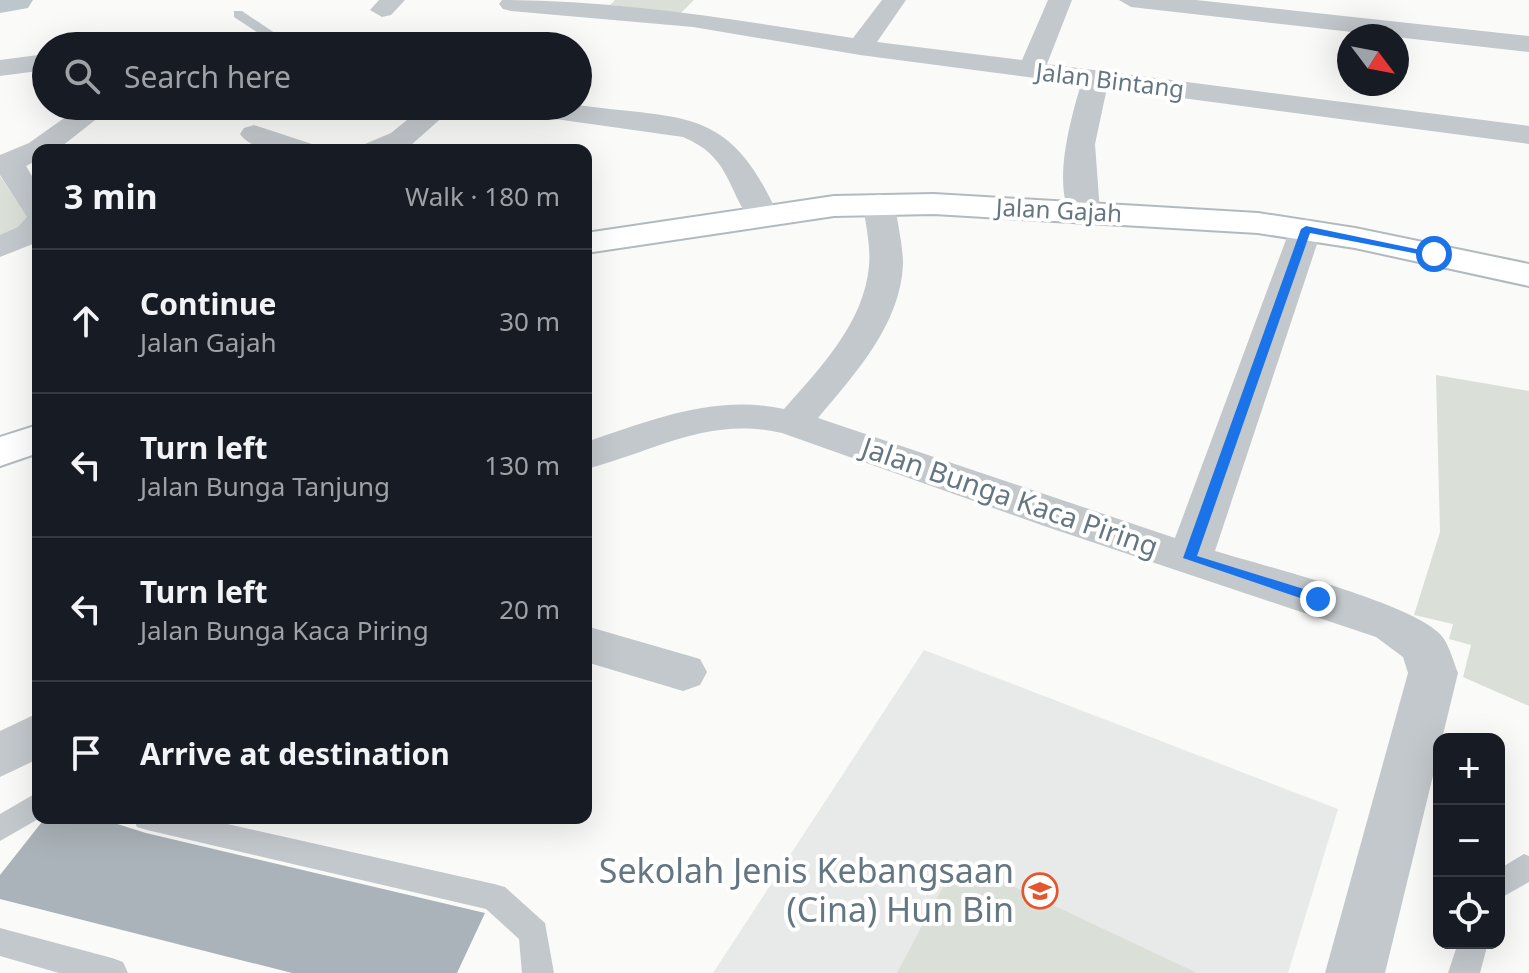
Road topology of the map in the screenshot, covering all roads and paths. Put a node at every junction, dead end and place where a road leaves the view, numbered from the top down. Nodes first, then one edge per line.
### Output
1 (894, 0) edge
2 (1060, 0) edge
3 (1131, 0) edge
4 (511, 4) dead end
5 (602, 6) edge
6 (698, 10) edge
7 (238, 14) dead end
8 (266, 32) edge
9 (1529, 44) edge
10 (860, 47) junction
11 (32, 64) edge
12 (0, 68) edge
13 (1031, 70) junction
14 (1096, 79) junction
15 (592, 116) edge
16 (82, 120) edge
17 (424, 120) edge
18 (254, 134) dead end
19 (1529, 135) edge
20 (45, 144) edge
21 (284, 144) edge
22 (389, 144) edge
23 (32, 150) edge
24 (4, 164) edge
25 (32, 203) edge
26 (879, 203) junction
27 (1084, 212) junction
28 (762, 215) junction
29 (1306, 229) junction
30 (32, 231) edge
31 (592, 242) edge
32 (0, 247) edge
33 (1529, 275) edge
34 (793, 423) junction
35 (592, 454) edge
36 (1190, 558) junction
37 (592, 646) edge
38 (683, 672) dead end
39 (32, 737) edge
40 (0, 756) edge
41 (32, 808) edge
42 (173, 824) edge
43 (0, 829) edge
44 (1529, 869) edge
45 (1505, 881) edge
46 (0, 942) edge
47 (1471, 949) edge
48 (112, 973) edge
49 (538, 973) edge
50 (1355, 973) edge
51 (1464, 973) edge

1 - 10 street
2 - 13 street
3 - 9 street
4 - 5 street, Jalan Bintang
5 - 6 street, Jalan Bintang
6 - 10 street, Jalan Bintang
7 - 8 lane
10 - 13 street, Jalan Bintang
11 - 12 street
13 - 14 street, Jalan Bintang
14 - 19 street, Jalan Bintang
14 - 27 street
15 - 28 street
16 - 20 street
17 - 22 street
18 - 21 street
23 - 24 street
24 - 25 street
26 - 27 street, Jalan Gajah
26 - 28 street, Jalan Gajah
26 - 34 street
27 - 29 street, Jalan Gajah
28 - 31 street, Jalan Gajah
29 - 33 street, Jalan Gajah
29 - 36 street
30 - 32 street
34 - 35 street, Jalan Bunga Kaca Piring
34 - 36 street, Jalan Bunga Kaca Piring
36 - 50 street, Jalan Bunga Kaca Piring
37 - 38 street
39 - 40 street
41 - 43 lane
42 - 49 lane
44 - 45 lane
46 - 48 lane
47 - 51 lane

